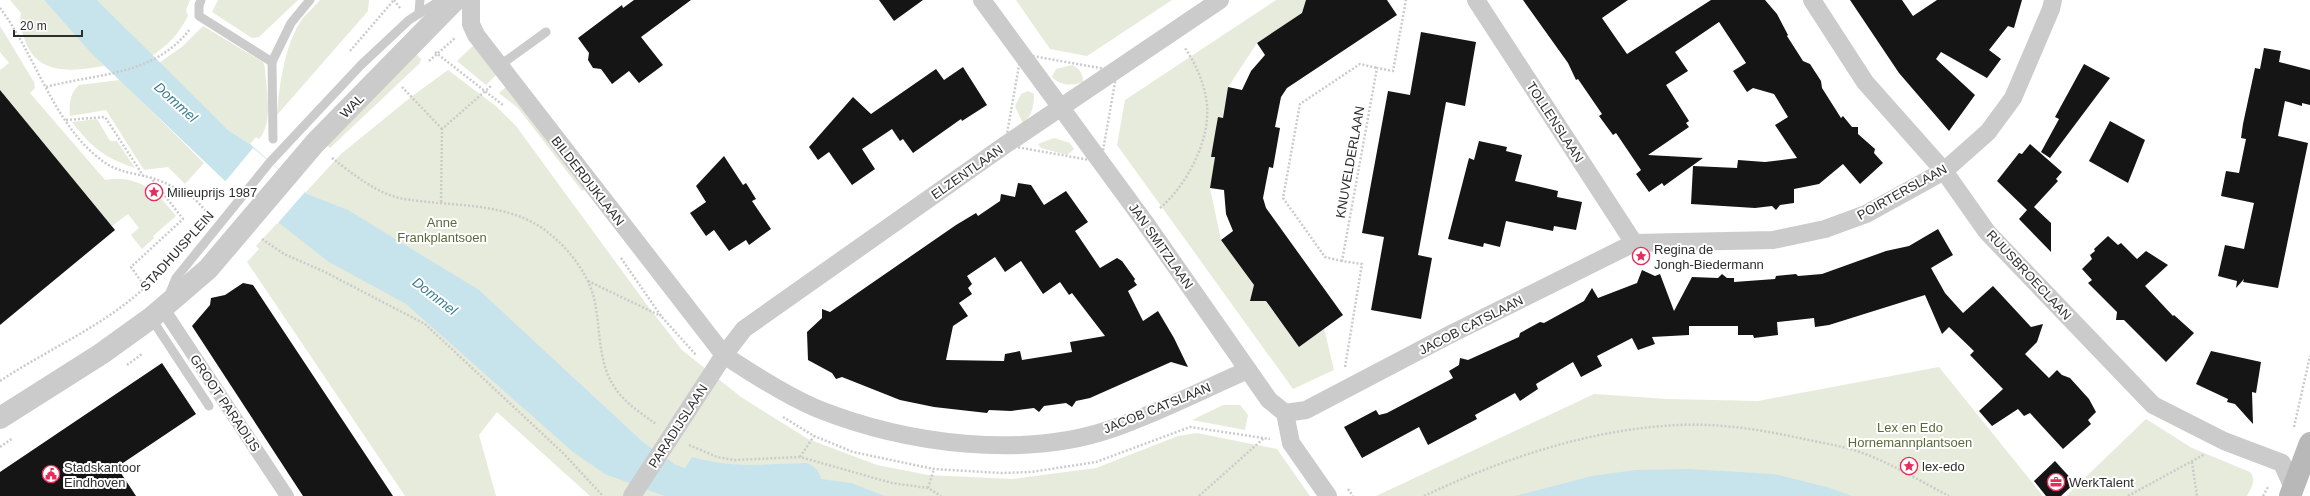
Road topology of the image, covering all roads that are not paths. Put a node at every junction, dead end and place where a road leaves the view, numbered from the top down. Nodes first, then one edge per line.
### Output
1 (201, 0) edge
2 (310, 0) edge
3 (420, 0) edge
4 (441, 0) edge
5 (455, 0) edge
6 (471, 0) edge
7 (982, 0) edge
8 (1220, 0) edge
9 (1476, 0) edge
10 (1812, 0) edge
11 (2053, 0) edge
12 (419, 12) junction
13 (546, 32) dead end
14 (272, 62) junction
15 (502, 70) junction
16 (1060, 107) junction
17 (273, 139) dead end
18 (1944, 171) junction
19 (238, 202) joint
20 (1634, 243) junction
21 (157, 314) junction
22 (724, 355) junction
23 (1248, 370) junction
24 (209, 406) dead end
25 (1285, 413) junction
26 (0, 418) edge
27 (2310, 443) edge
28 (2292, 493) edge
29 (287, 496) edge
30 (632, 496) edge
31 (1328, 496) edge

1 - 14 lane
2 - 14 lane
3 - 12 lane
4 - 12 lane, WAL
5 - 21 street, WAL
6 - 15 street, BILDERDIJKLAAN
7 - 16 street, JAN SMITZLAAN
8 - 16 street, ELZENTLAAN
9 - 20 street, TOLLENSLAAN
10 - 18 street, RUUSBROECLAAN
11 - 18 street, POIRTERSLAAN
12 - 19 lane, WAL
13 - 15 lane
14 - 17 lane
15 - 22 street, BILDERDIJKLAAN
16 - 22 street, ELZENTLAAN
16 - 23 street, JAN SMITZLAAN
18 - 20 street, POIRTERSLAAN
18 - 28 street, RUUSBROECLAAN
19 - 21 lane, STADHUISPLEIN
20 - 25 street, JACOB CATSLAAN
21 - 24 lane
21 - 26 street
21 - 29 street, GROOT PARADIJS
22 - 23 street, JACOB CATSLAAN
22 - 30 street, PARADIJSLAAN
23 - 25 street, JAN SMITZLAAN
25 - 31 street
27 - 28 main road

